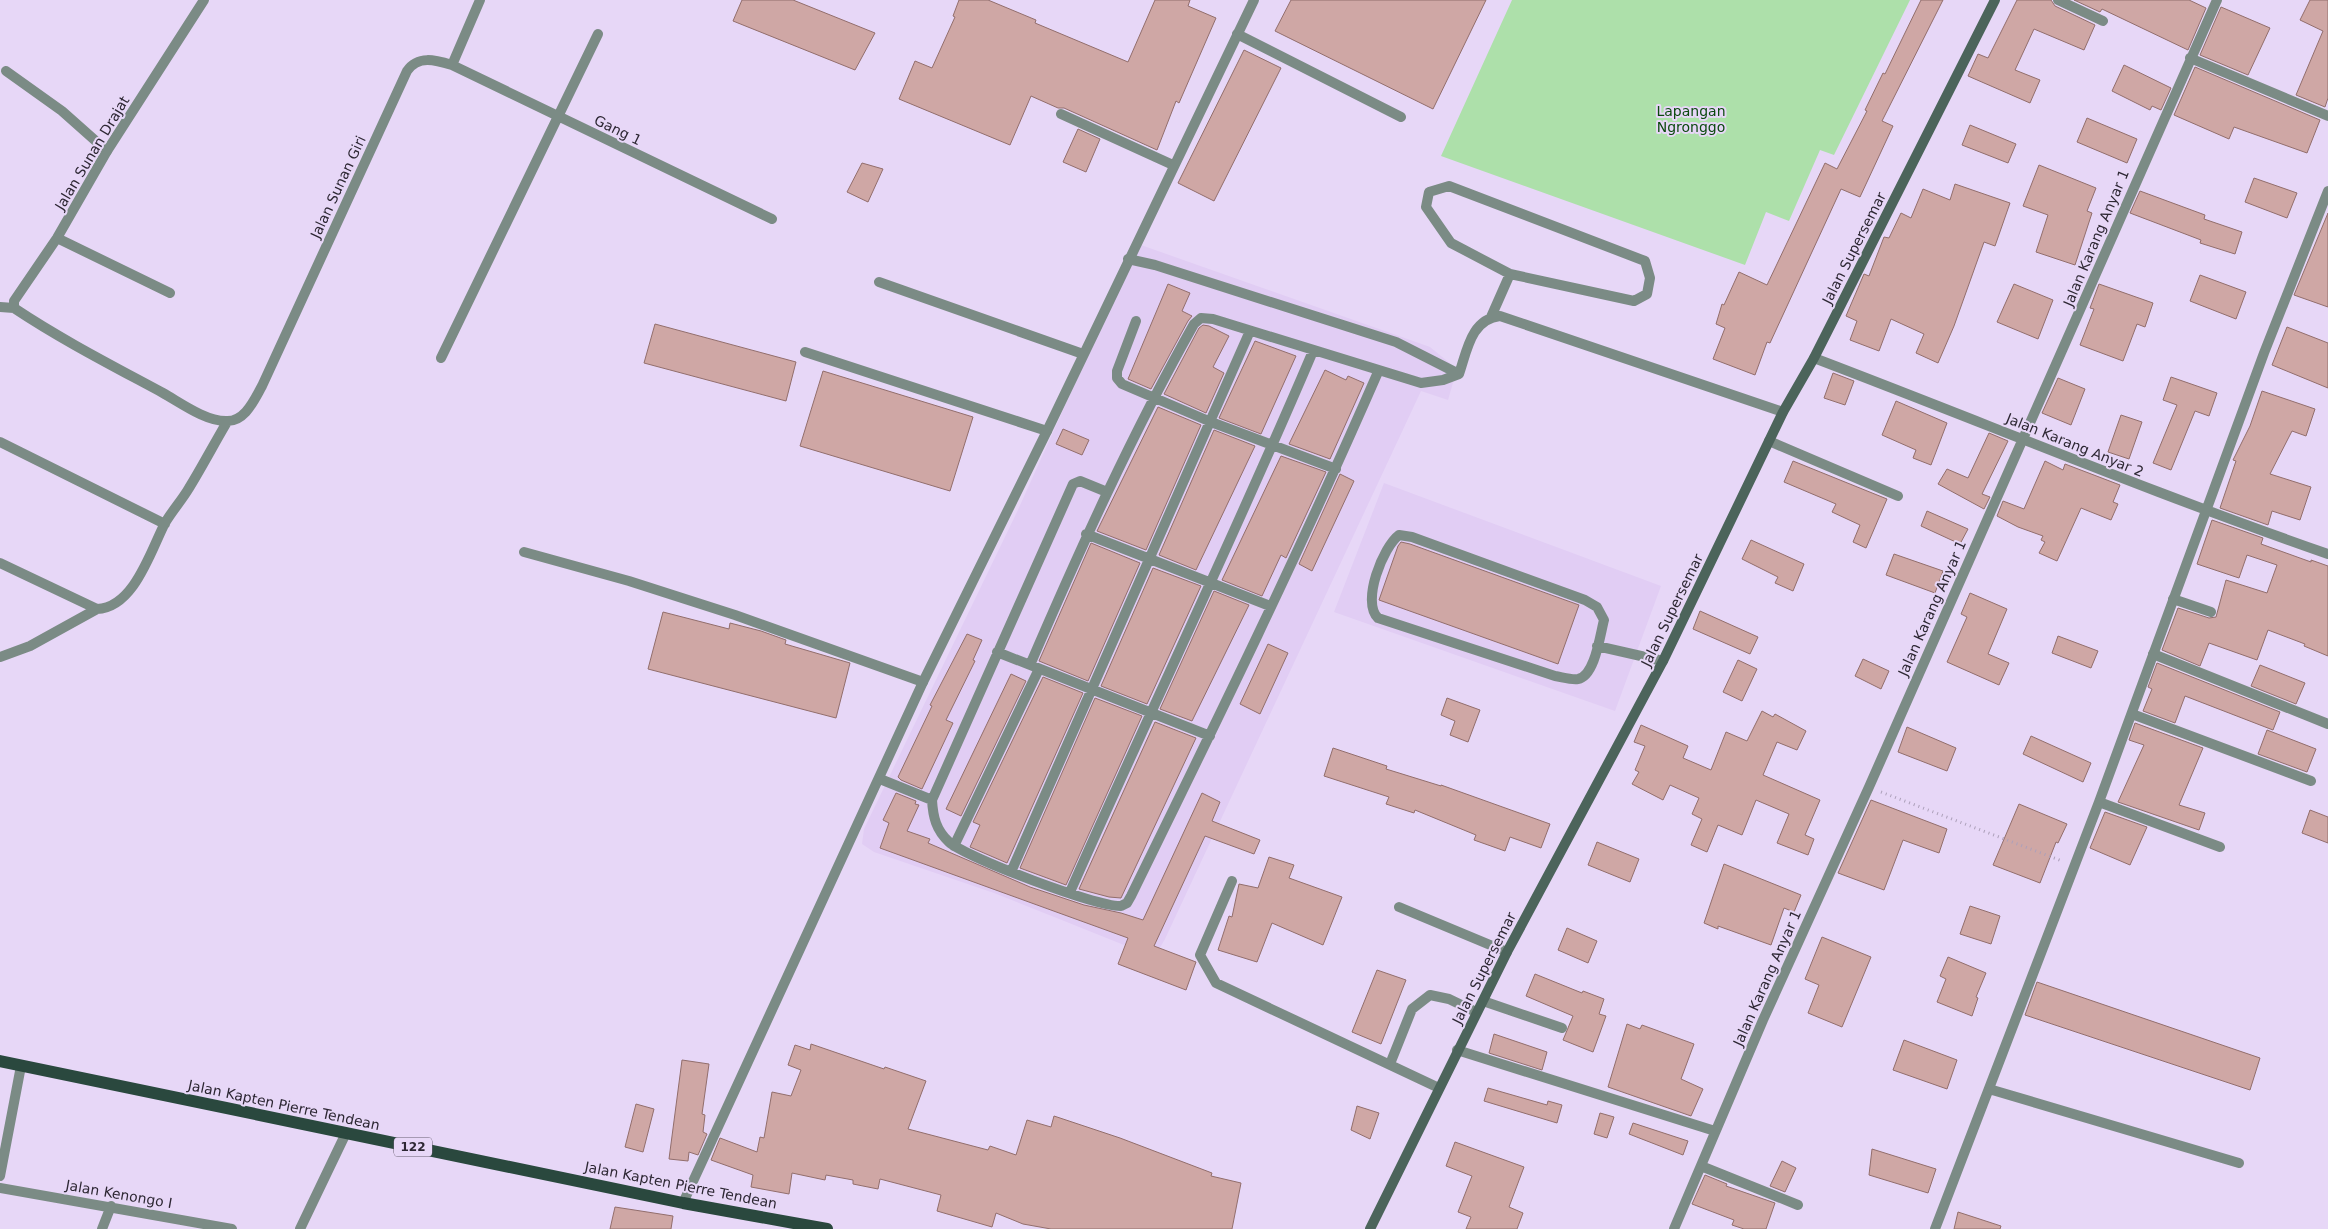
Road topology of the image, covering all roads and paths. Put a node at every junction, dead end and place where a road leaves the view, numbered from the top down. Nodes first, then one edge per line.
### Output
1 (204, 0) edge
2 (480, 0) edge
3 (1254, 0) edge
4 (1995, 0) edge
5 (2058, 0) edge
6 (2217, 0) edge
7 (2103, 21) dead end
8 (598, 34) dead end
9 (1238, 34) junction
10 (2190, 58) junction
11 (452, 64) junction
12 (6, 71) dead end
13 (1061, 114) dead end
14 (559, 116) junction
15 (2328, 116) edge
16 (1401, 117) dead end
17 (107, 151) junction
18 (1173, 165) junction
19 (2328, 191) edge
20 (772, 219) dead end
21 (57, 238) junction
22 (1128, 259) junction
23 (1510, 274) junction
24 (879, 282) dead end
25 (170, 293) dead end
26 (0, 307) edge
27 (14, 308) junction
28 (1491, 317) junction
29 (1136, 321) dead end
30 (1250, 331) junction
31 (1313, 351) junction
32 (805, 352) dead end
33 (1083, 354) junction
34 (441, 358) dead end
35 (1814, 358) junction
36 (1378, 372) junction
37 (1458, 374) junction
38 (1153, 397) junction
39 (1783, 412) junction
40 (227, 422) junction
41 (1211, 422) junction
42 (1047, 431) junction
43 (2024, 438) junction
44 (1769, 441) junction
45 (0, 442) edge
46 (1273, 445) junction
47 (1336, 469) junction
48 (1108, 492) junction
49 (1898, 496) dead end
50 (2206, 512) junction
51 (165, 524) junction
52 (1086, 534) junction
53 (524, 552) dead end
54 (2328, 554) edge
55 (1150, 559) junction
56 (0, 563) edge
57 (1209, 582) junction
58 (2174, 599) junction
59 (1270, 606) junction
60 (97, 609) junction
61 (2211, 612) dead end
62 (1597, 646) junction
63 (997, 652) junction
64 (2153, 654) junction
65 (0, 657) edge
66 (1663, 661) junction
67 (1035, 667) junction
68 (923, 682) junction
69 (1091, 690) junction
70 (1150, 712) junction
71 (2132, 714) junction
72 (2328, 724) edge
73 (1210, 736) junction
74 (880, 779) junction
75 (2311, 781) dead end
76 (1869, 787) junction
77 (932, 800) junction
78 (2099, 802) junction
79 (954, 846) junction
80 (2220, 847) dead end
81 (2074, 866) junction
82 (1011, 872) junction
83 (1232, 881) dead end
84 (1070, 892) junction
85 (1399, 907) dead end
86 (1507, 952) junction
87 (1483, 1001) junction
88 (1476, 1012) junction
89 (1562, 1028) dead end
90 (1457, 1050) junction
91 (0, 1062) edge
92 (1390, 1064) junction
93 (21, 1066) junction
94 (1439, 1088) junction
95 (1989, 1089) junction
96 (1715, 1131) junction
97 (346, 1133) junction
98 (2239, 1163) dead end
99 (1701, 1166) junction
100 (0, 1176) edge
101 (0, 1188) edge
102 (683, 1203) junction
103 (1798, 1205) dead end
104 (112, 1206) junction
105 (769, 1223) edge
106 (203, 1226) edge
107 (102, 1229) edge
108 (232, 1229) edge
109 (300, 1229) edge
110 (827, 1229) edge
111 (1370, 1229) edge
112 (1674, 1229) edge
113 (1935, 1229) edge

1 - 17 street, Jalan Sunan Drajat
2 - 11 street
3 - 9 street
4 - 35 main road, Jalan Supersemar
5 - 7 street
6 - 10 street, Jalan Karang Anyar 1
8 - 14 street
9 - 16 street
9 - 18 street
10 - 15 street
10 - 43 street, Jalan Karang Anyar 1
11 - 14 street, Gang 1
11 - 40 street, Jalan Sunan Giri
12 - 17 street
13 - 18 street
14 - 20 street, Gang 1
14 - 34 street
17 - 21 street, Jalan Sunan Drajat
18 - 22 street
19 - 50 street
21 - 25 street
21 - 27 street, Jalan Sunan Drajat
22 - 33 street
22 - 37 street
23 - 23 street
23 - 28 street
24 - 33 street
26 - 27 street
27 - 40 street
28 - 37 street
28 - 39 street
29 - 38 street
30 - 31 street
30 - 38 street
30 - 41 street
31 - 36 street
31 - 46 street
32 - 42 street
33 - 42 street
35 - 39 main road, Jalan Supersemar
35 - 43 street, Jalan Karang Anyar 2
36 - 37 street
36 - 47 street
38 - 41 street
38 - 48 street
39 - 44 main road, Jalan Supersemar
40 - 51 street
41 - 46 street
41 - 55 street
42 - 68 street
43 - 50 street, Jalan Karang Anyar 2
43 - 76 street, Jalan Karang Anyar 1
44 - 49 street
44 - 66 main road, Jalan Supersemar
45 - 51 street
46 - 47 street
46 - 57 street
47 - 59 street
48 - 52 street
48 - 63 street
50 - 54 street, Jalan Karang Anyar 2
50 - 58 street
51 - 60 street
52 - 55 street
52 - 67 street
53 - 68 street
55 - 57 street
55 - 69 street
56 - 60 street
57 - 59 street
57 - 70 street
58 - 61 street
58 - 64 street
59 - 73 street
60 - 65 street
62 - 62 street
62 - 66 street
63 - 67 street
63 - 77 street
64 - 71 street
64 - 72 street
66 - 86 main road, Jalan Supersemar
67 - 69 street
67 - 79 street
68 - 74 street
69 - 70 street
69 - 82 street
70 - 73 street
70 - 84 street
71 - 75 street
71 - 78 street
73 - 84 street
74 - 77 street
74 - 102 street
76 - 81 path
76 - 96 street, Jalan Karang Anyar 1
77 - 79 street
78 - 80 street
78 - 81 street
79 - 82 street
81 - 95 street
82 - 84 street
83 - 92 street
85 - 86 street
86 - 87 main road, Jalan Supersemar
87 - 88 main road, Jalan Supersemar
87 - 89 street
88 - 90 main road, Jalan Supersemar
88 - 92 street
90 - 94 main road, Jalan Supersemar
90 - 96 street
91 - 93 main road, Jalan Kapten Pierre Tendean / 122
92 - 94 street
93 - 97 main road, Jalan Kapten Pierre Tendean / 122
93 - 100 street
94 - 111 main road, Jalan Supersemar
95 - 98 street
95 - 113 street
96 - 99 street, Jalan Karang Anyar 1
97 - 102 main road, Jalan Kapten Pierre Tendean / 122
97 - 109 street
99 - 103 street
99 - 112 street, Jalan Karang Anyar 1
101 - 104 street, Jalan Kenongo I
102 - 105 main road, Jalan Kapten Pierre Tendean / 122
104 - 106 street, Jalan Kenongo I
104 - 107 street
105 - 110 main road, Jalan Kapten Pierre Tendean / 122
106 - 108 street, Jalan Kenongo I

